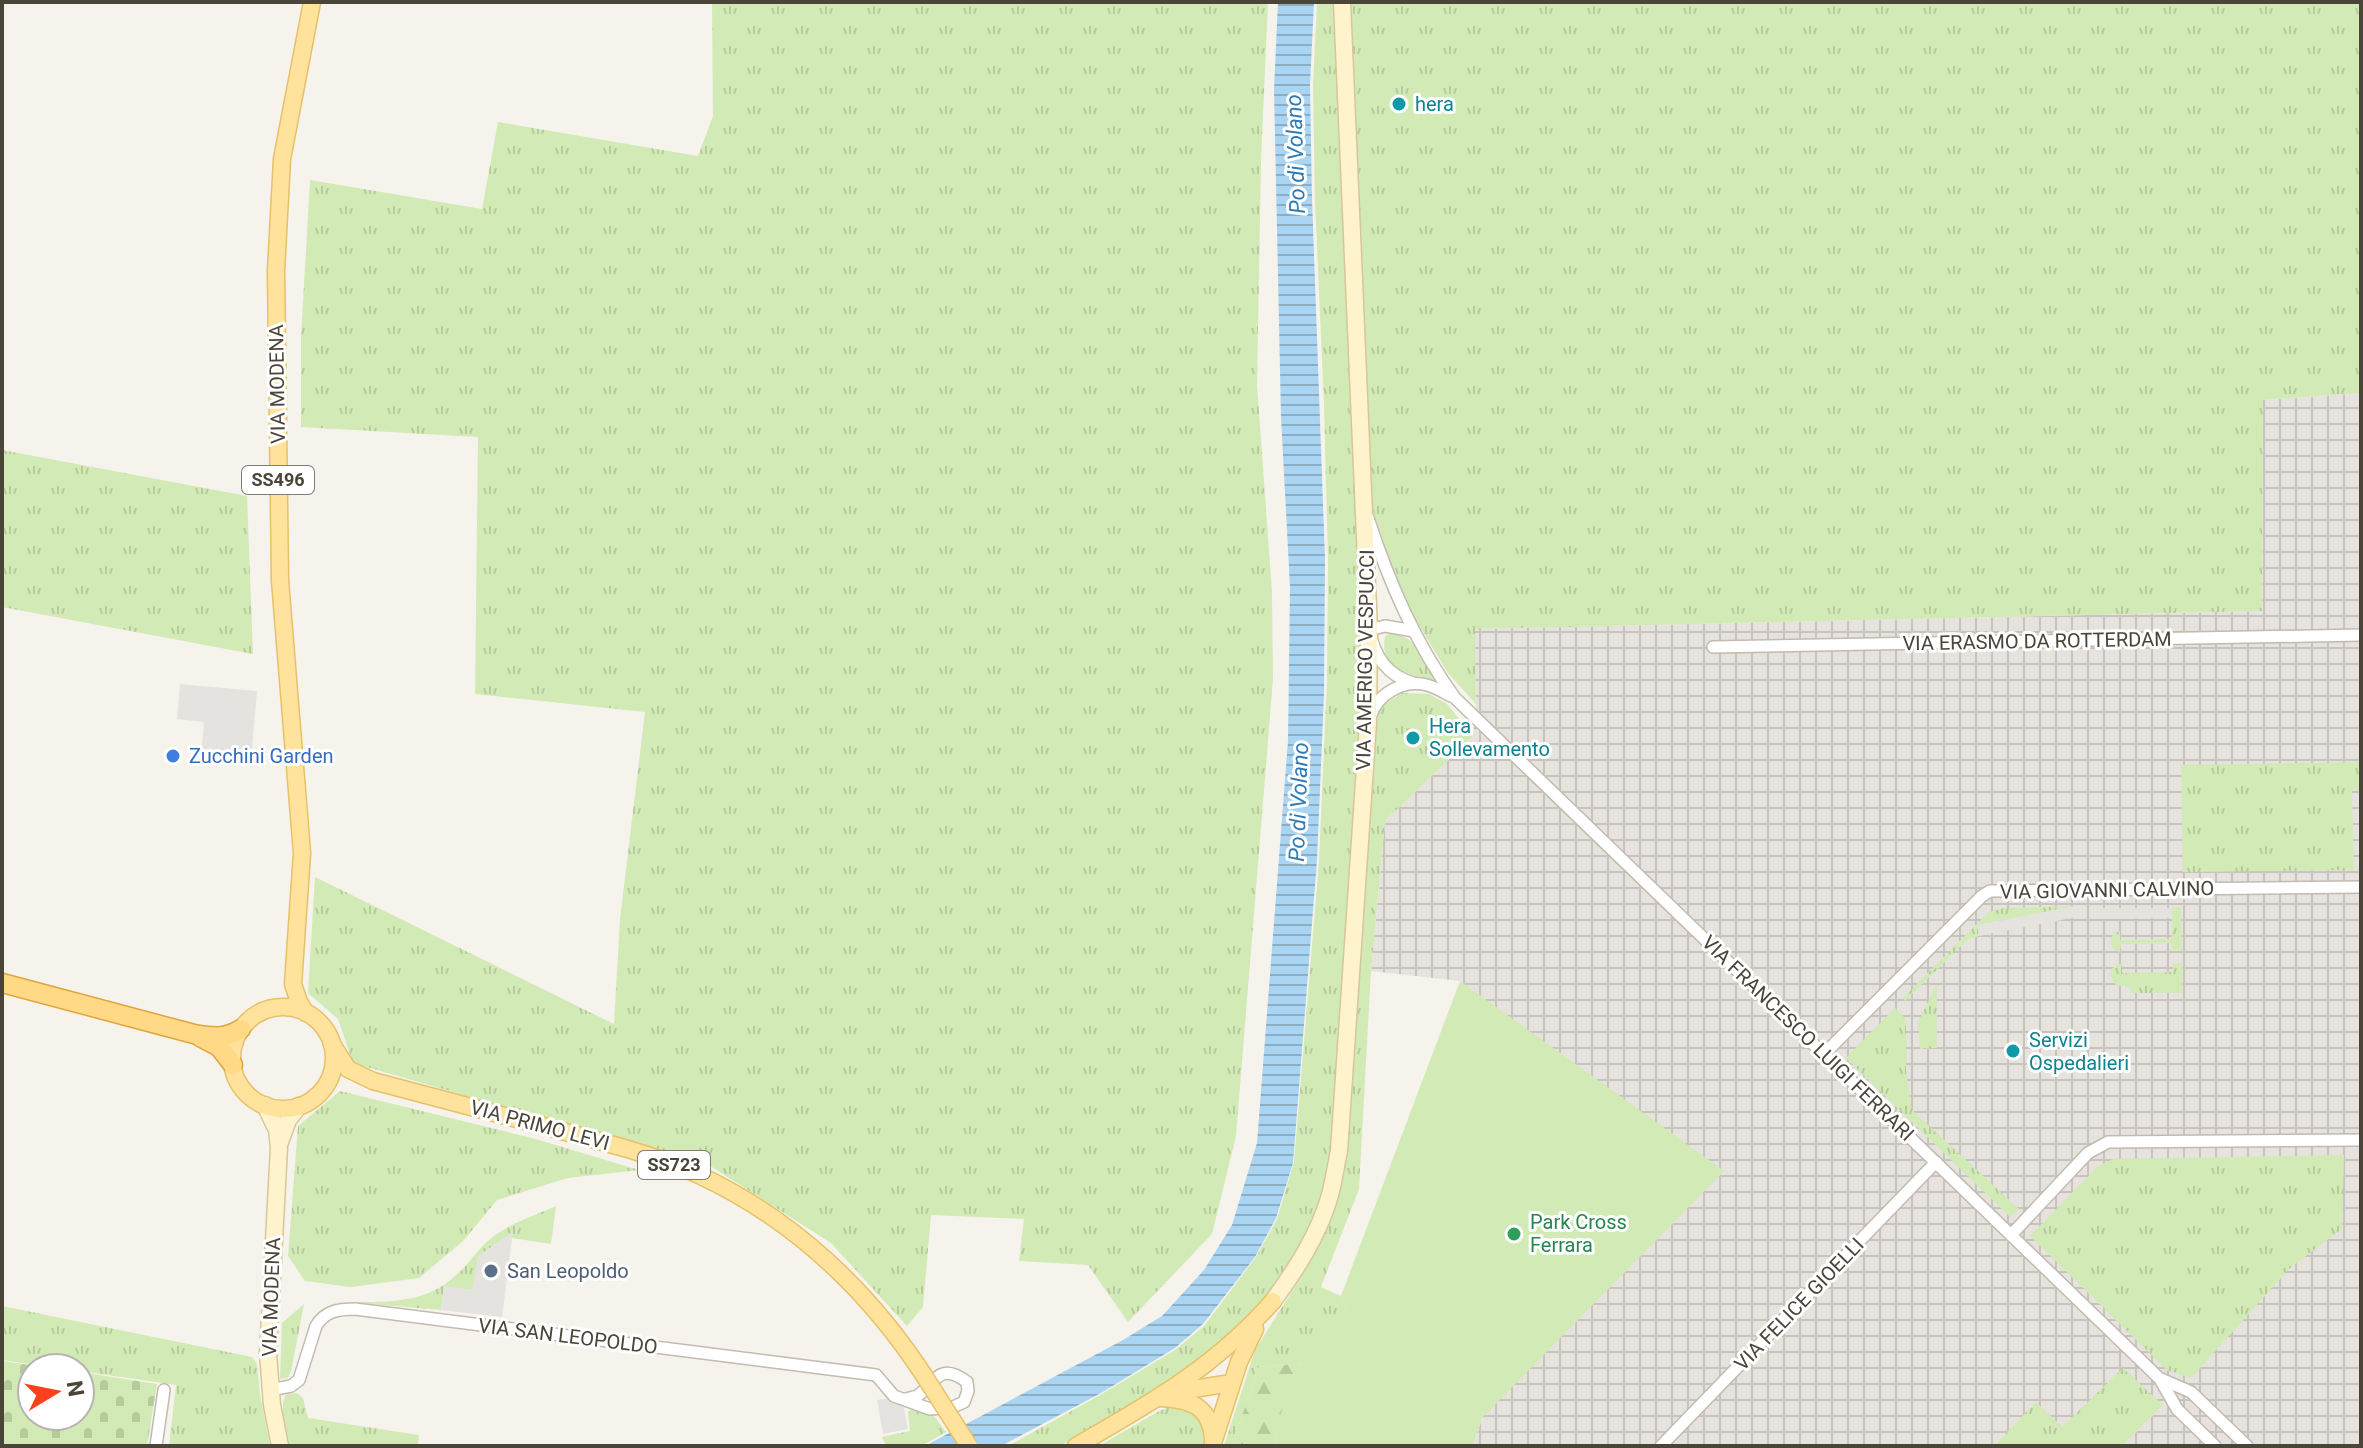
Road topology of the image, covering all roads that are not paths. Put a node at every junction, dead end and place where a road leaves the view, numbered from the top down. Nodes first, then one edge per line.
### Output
1 (312, 2) edge
2 (1342, 2) edge
3 (1365, 509) junction
4 (1369, 630) junction
5 (1414, 631) junction
6 (2361, 635) edge
7 (1713, 647) dead end
8 (1414, 683) junction
9 (1455, 698) junction
10 (1368, 723) junction
11 (2361, 887) edge
12 (293, 959) junction
13 (2, 983) edge
14 (270, 1009) junction
15 (306, 1013) junction
16 (241, 1029) junction
17 (194, 1034) junction
18 (332, 1044) junction
19 (1824, 1054) junction
20 (233, 1065) junction
21 (373, 1081) junction
22 (324, 1087) junction
23 (265, 1105) junction
24 (299, 1106) junction
25 (2361, 1140) edge
26 (279, 1147) junction
27 (1936, 1162) junction
28 (2011, 1235) junction
29 (1273, 1301) junction
30 (2160, 1379) junction
31 (1232, 1383) junction
32 (164, 1390) dead end
33 (270, 1390) junction
34 (1159, 1398) junction
35 (904, 1399) junction
36 (1213, 1445) edge
37 (156, 1446) edge
38 (280, 1446) edge
39 (969, 1446) edge
40 (1076, 1446) edge
41 (1661, 1446) edge
42 (2215, 1446) edge
43 (2247, 1446) edge

1 - 12 main road, VIA MODENA / SS496
2 - 3 main road, VIA AMERIGO VESPUCCI
3 - 4 main road, VIA AMERIGO VESPUCCI
3 - 5 street, VIA FRANCESCO LUIGI FERRARI
4 - 5 street
4 - 8 street, VIA FRANCESCO LUIGI FERRARI
4 - 10 main road, VIA AMERIGO VESPUCCI
5 - 9 street, VIA FRANCESCO LUIGI FERRARI
6 - 7 street, VIA ERASMO DA ROTTERDAM
8 - 9 street, VIA FRANCESCO LUIGI FERRARI
8 - 10 street
9 - 19 street, VIA FRANCESCO LUIGI FERRARI
10 - 29 main road, VIA AMERIGO VESPUCCI
11 - 19 street, VIA GIOVANNI CALVINO
12 - 14 main road, VIA MODENA / SS496
12 - 15 main road, VIA MODENA / SS496
13 - 17 highway
14 - 15 main road
14 - 16 main road
15 - 18 main road, SS723
16 - 17 highway
16 - 20 main road
17 - 20 highway
18 - 21 main road, SS723
18 - 22 main road
19 - 27 street, VIA FRANCESCO LUIGI FERRARI
20 - 23 main road
21 - 22 main road, SS723
21 - 39 main road, VIA PRIMO LEVI / SS723, bridge
22 - 24 main road, SS723
23 - 24 main road
23 - 26 main road, VIA MODENA
24 - 26 main road, VIA MODENA
25 - 28 street
26 - 33 main road, VIA MODENA
27 - 28 street, VIA FRANCESCO LUIGI FERRARI
27 - 41 street, VIA FELICE GIOELLI
28 - 30 street, VIA FRANCESCO LUIGI FERRARI
29 - 31 main road
29 - 34 main road
30 - 42 street, VIA FRANCESCO LUIGI FERRARI
30 - 43 street, VIA FRANCESCO LUIGI FERRARI
31 - 34 main road
31 - 36 main road
32 - 37 street
33 - 35 street, VIA SAN LEOPOLDO
33 - 38 main road, VIA MODENA
34 - 36 main road
34 - 40 main road
35 - 35 street, VIA SAN LEOPOLDO

